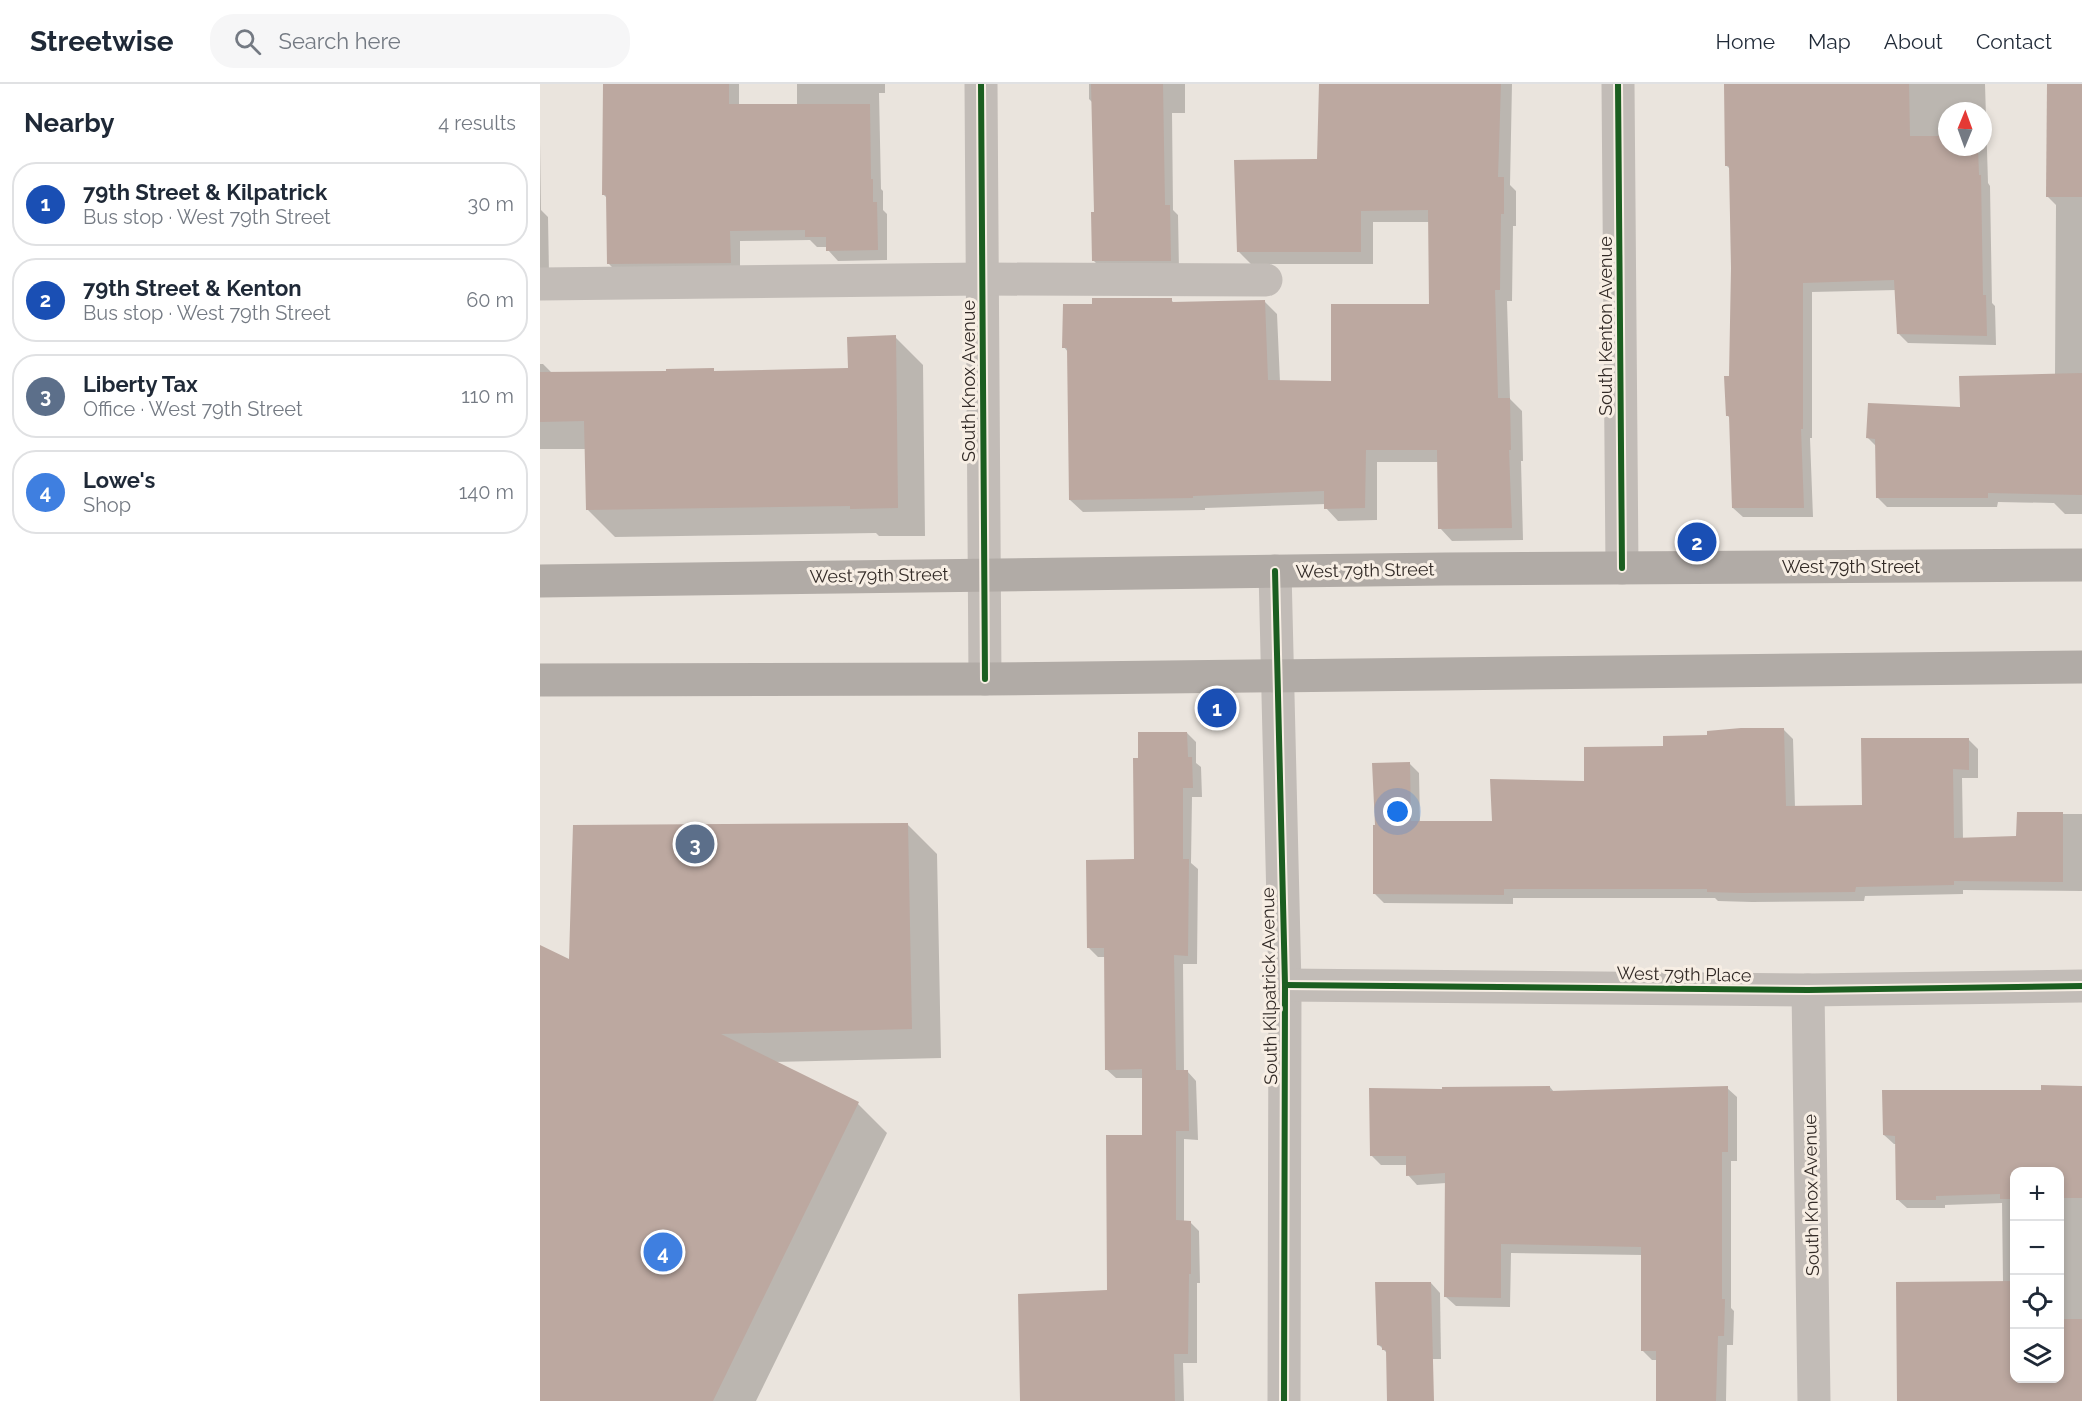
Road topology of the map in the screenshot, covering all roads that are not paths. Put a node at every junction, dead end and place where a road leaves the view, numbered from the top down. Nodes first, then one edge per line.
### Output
1 (981, 84) edge
2 (1617, 84) edge
3 (982, 279) junction
4 (1266, 280) dead end
5 (540, 284) edge
6 (2082, 565) edge
7 (1622, 568) junction
8 (1275, 571) junction
9 (984, 574) junction
10 (540, 581) edge
11 (2082, 667) edge
12 (1277, 676) junction
13 (985, 679) junction
14 (540, 680) edge
15 (1285, 985) junction
16 (2082, 986) edge
17 (1808, 990) junction
18 (1284, 1401) edge
19 (1814, 1401) edge

1 - 3 street, South Knox Avenue
2 - 7 street, South Kenton Avenue
3 - 4 street
3 - 5 street
3 - 9 street, South Knox Avenue
6 - 7 main road, West 79th Street
7 - 8 main road, West 79th Street
8 - 9 main road, West 79th Street
8 - 12 street, South Kilpatrick Avenue
9 - 10 main road, West 79th Street
9 - 13 street, South Knox Avenue
11 - 12 main road
12 - 13 main road
12 - 15 street, South Kilpatrick Avenue
13 - 14 main road
15 - 17 street, West 79th Place
15 - 18 street, South Kilpatrick Avenue
16 - 17 street, West 79th Place
17 - 19 street, South Knox Avenue

